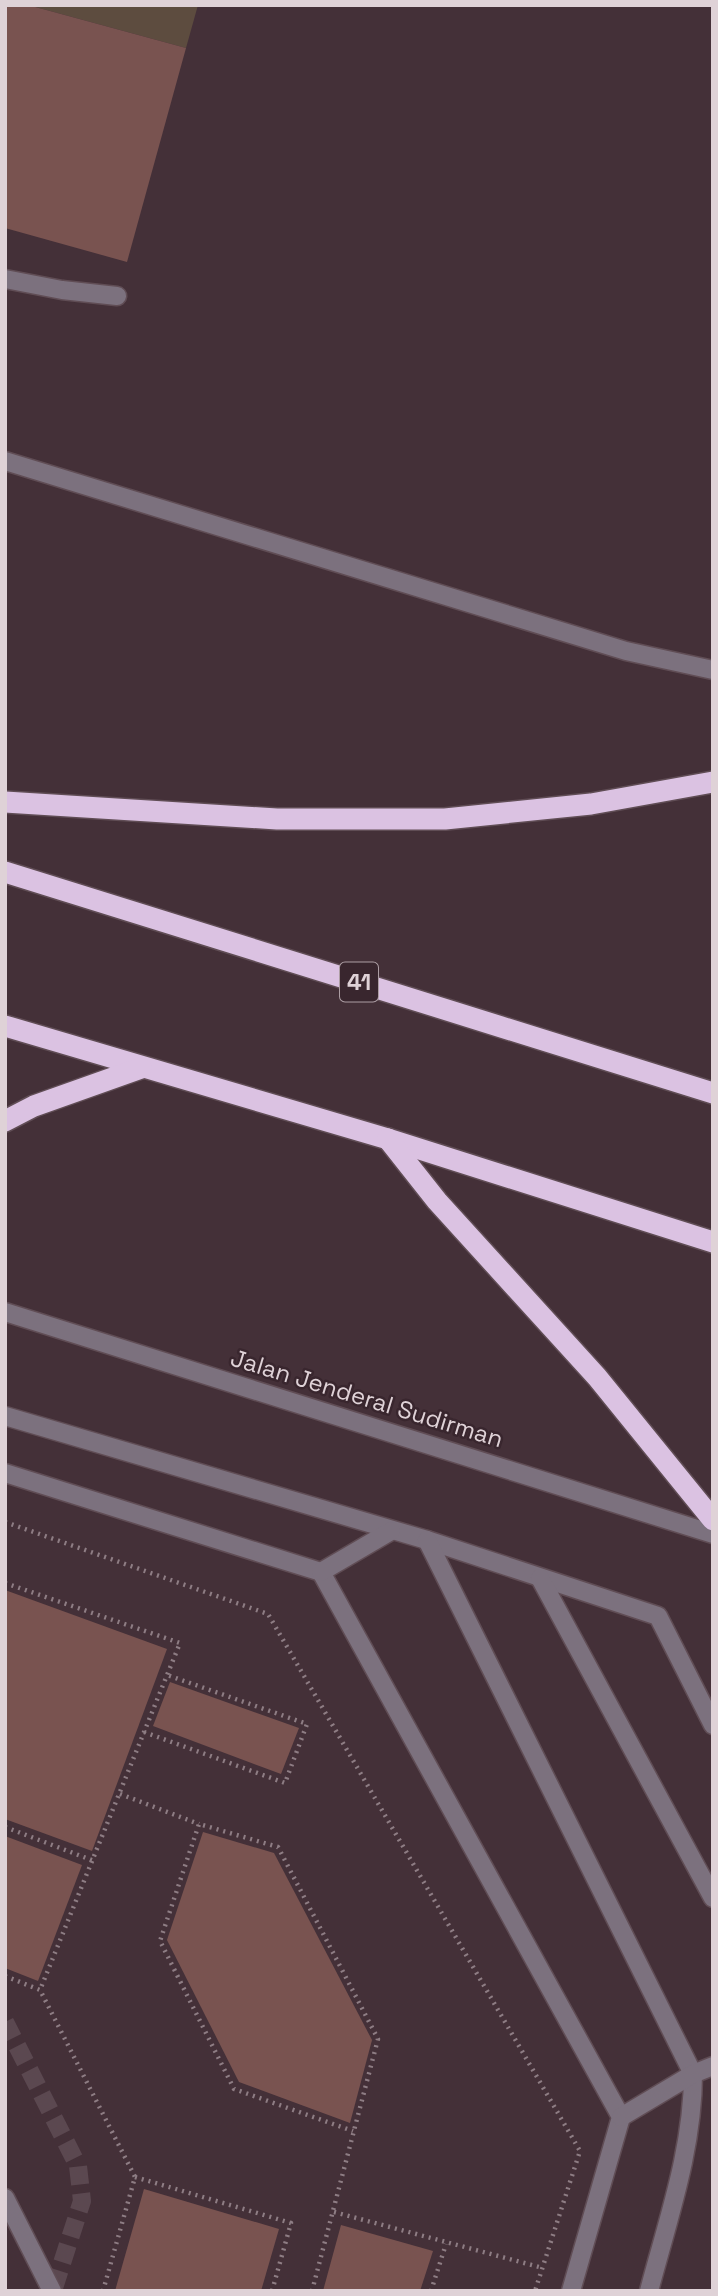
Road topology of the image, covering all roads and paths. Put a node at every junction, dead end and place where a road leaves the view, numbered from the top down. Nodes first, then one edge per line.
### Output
1 (5, 279) edge
2 (117, 296) dead end
3 (5, 461) edge
4 (713, 670) edge
5 (713, 782) edge
6 (5, 802) edge
7 (5, 872) edge
8 (5, 1026) edge
9 (141, 1068) junction
10 (713, 1093) edge
11 (5, 1121) edge
12 (388, 1139) junction
13 (713, 1242) edge
14 (5, 1312) edge
15 (5, 1416) edge
16 (5, 1473) edge
17 (713, 1520) edge
18 (5, 1522) edge
19 (391, 1531) junction
20 (713, 1534) edge
21 (427, 1540) junction
22 (321, 1572) junction
23 (540, 1578) junction
24 (5, 1583) edge
25 (167, 1675) junction
26 (713, 1724) edge
27 (144, 1732) junction
28 (120, 1794) junction
29 (200, 1824) junction
30 (5, 1827) edge
31 (94, 1861) junction
32 (713, 1898) edge
33 (5, 1976) edge
34 (40, 1990) junction
35 (713, 2066) edge
36 (693, 2074) junction
37 (621, 2117) junction
38 (354, 2131) junction
39 (135, 2177) junction
40 (5, 2198) edge
41 (334, 2212) junction
42 (446, 2244) junction
43 (543, 2268) junction
44 (52, 2291) edge
45 (103, 2291) edge
46 (272, 2291) edge
47 (313, 2291) edge
48 (431, 2291) edge
49 (536, 2291) edge
50 (571, 2291) edge
51 (649, 2291) edge

1 - 2 street
3 - 4 street
5 - 6 highway
7 - 10 highway, 41
8 - 9 highway
9 - 11 highway
9 - 12 highway
12 - 13 highway
12 - 17 highway
14 - 20 street, Jalan Jenderal Sudirman
15 - 19 street
16 - 22 street
18 - 43 path
19 - 21 street
19 - 22 street
21 - 23 street
21 - 36 street
22 - 37 street
23 - 26 street
23 - 32 street
24 - 25 path
25 - 27 path
25 - 27 path
27 - 28 path
28 - 29 path
28 - 31 path
29 - 38 path
29 - 38 path
30 - 31 path
31 - 34 path
33 - 34 path
34 - 39 path
35 - 36 street
36 - 37 street
36 - 51 street
37 - 50 street
38 - 41 path
39 - 45 path
39 - 46 path
40 - 44 street
41 - 42 path
41 - 47 path
42 - 43 path
42 - 48 path
43 - 49 path

